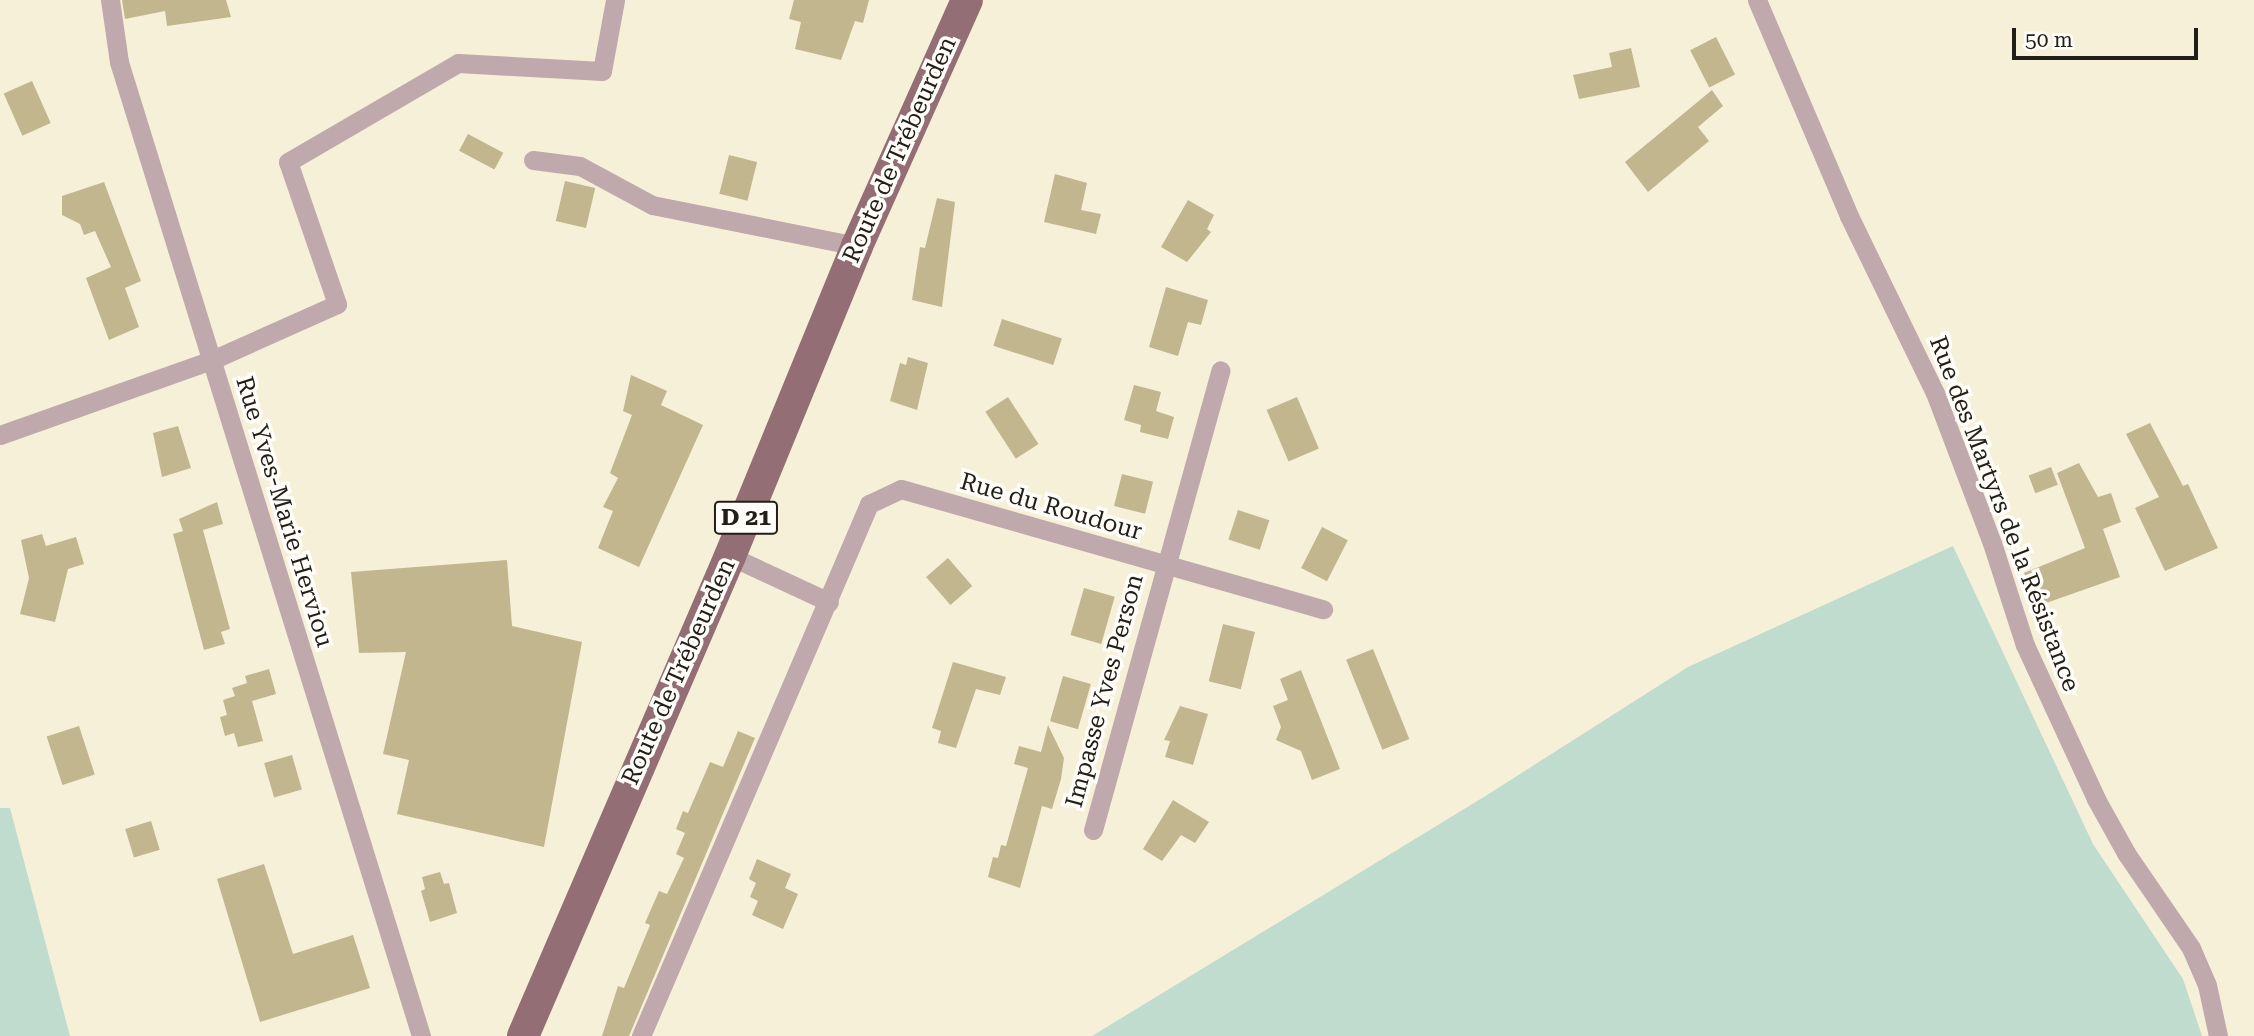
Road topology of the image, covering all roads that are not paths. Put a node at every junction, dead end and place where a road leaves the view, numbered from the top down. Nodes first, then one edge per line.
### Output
1 (110, 0) edge
2 (615, 0) edge
3 (967, 0) edge
4 (1757, 0) edge
5 (533, 160) dead end
6 (857, 246) junction
7 (212, 360) junction
8 (1220, 370) dead end
9 (0, 435) edge
10 (730, 556) junction
11 (1164, 565) junction
12 (829, 602) junction
13 (1323, 609) dead end
14 (1093, 830) dead end
15 (421, 1036) edge
16 (523, 1036) edge
17 (641, 1036) edge
18 (2218, 1036) edge

1 - 7 street, Rue Yves-Marie Herviou
2 - 7 street
3 - 6 main road, Route de Trébeurden / D 21
4 - 18 street, Rue des Martyrs de la Résistance
5 - 6 street
6 - 10 main road, Route de Trébeurden / D 21
7 - 9 street
7 - 15 street, Rue Yves-Marie Herviou
8 - 11 street, Impasse Yves Person
10 - 12 street
10 - 16 main road, Route de Trébeurden / D 21
11 - 12 street, Rue du Roudour
11 - 13 street, Rue du Roudour
11 - 14 street, Impasse Yves Person
12 - 17 street, Rue du Roudour

